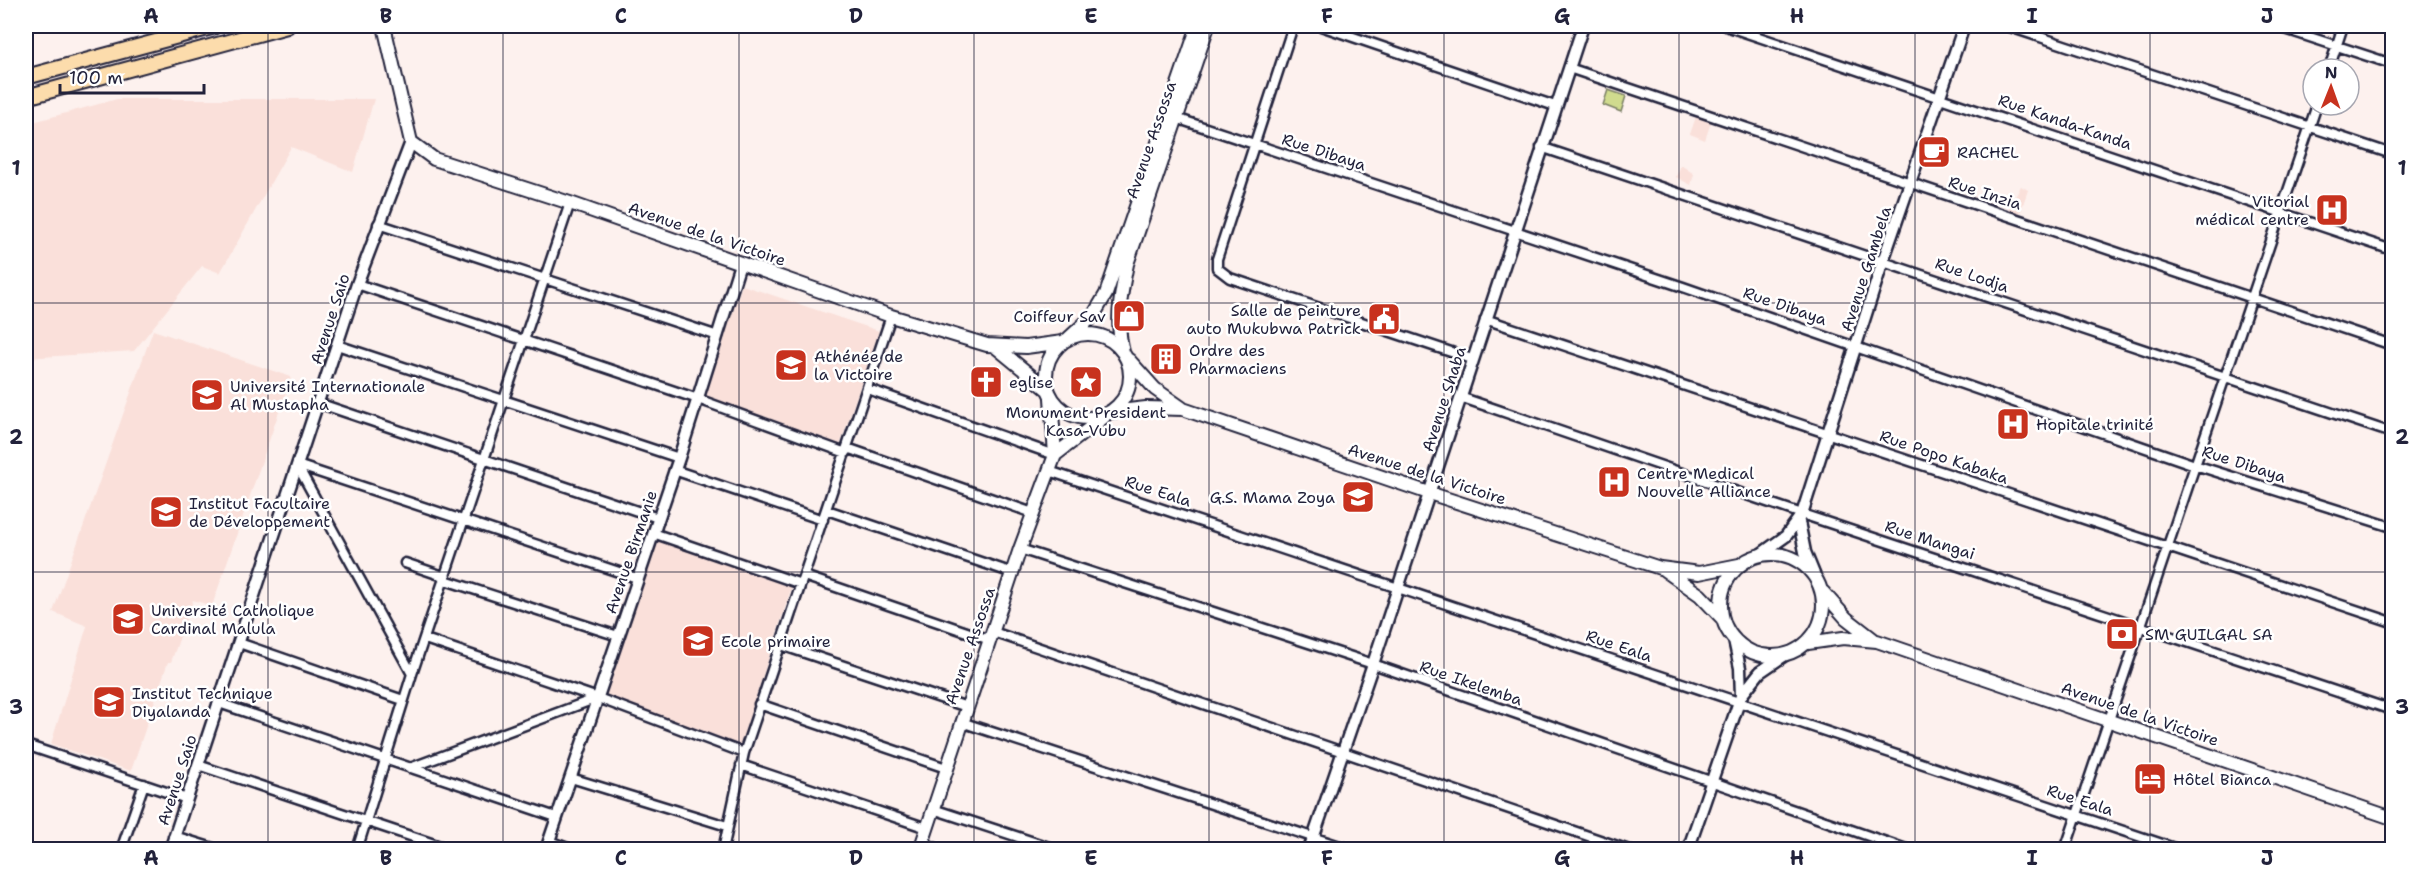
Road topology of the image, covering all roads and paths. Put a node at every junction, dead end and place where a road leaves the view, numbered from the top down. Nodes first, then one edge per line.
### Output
1 (216, 26) edge
2 (287, 26) edge
3 (384, 26) edge
4 (1198, 26) edge
5 (1208, 26) edge
6 (1293, 26) edge
7 (1321, 26) edge
8 (1583, 26) edge
9 (1726, 26) edge
10 (1964, 26) edge
11 (2007, 26) edge
12 (2276, 26) edge
13 (2343, 26) edge
14 (2336, 45) junction
15 (2332, 57) edge
16 (2392, 64) edge
17 (1569, 68) junction
18 (26, 78) edge
19 (1939, 95) junction
20 (26, 97) edge
21 (1555, 106) junction
22 (1171, 116) junction
23 (2313, 117) edge
24 (2310, 126) junction
25 (411, 142) junction
26 (1253, 144) junction
27 (1541, 147) junction
28 (2392, 154) edge
29 (1910, 184) junction
30 (570, 203) junction
31 (2279, 211) junction
32 (378, 224) junction
33 (1514, 231) junction
34 (2392, 250) edge
35 (1883, 261) junction
36 (1123, 263) junction
37 (741, 264) junction
38 (546, 279) junction
39 (357, 284) junction
40 (2251, 297) junction
41 (891, 315) junction
42 (1485, 319) junction
43 (718, 336) junction
44 (525, 340) junction
45 (1066, 340) junction
46 (337, 345) junction
47 (2392, 345) edge
48 (996, 347) junction
49 (1857, 347) junction
50 (1124, 354) junction
51 (1472, 359) junction
52 (2224, 377) junction
53 (868, 389) junction
54 (1049, 393) junction
55 (1460, 397) junction
56 (698, 399) junction
57 (505, 401) junction
58 (318, 403) junction
59 (1184, 409) junction
60 (1110, 413) junction
61 (2392, 433) edge
62 (1830, 434) junction
63 (846, 450) junction
64 (1055, 455) junction
65 (678, 458) junction
66 (484, 459) junction
67 (297, 465) junction
68 (2195, 465) junction
69 (674, 470) junction
70 (1049, 471) junction
71 (1429, 494) junction
72 (827, 510) junction
73 (1033, 513) junction
74 (658, 518) junction
75 (1801, 518) junction
76 (823, 520) junction
77 (464, 522) junction
78 (2392, 527) edge
79 (653, 533) junction
80 (1020, 549) junction
81 (2168, 549) junction
82 (1758, 556) junction
83 (405, 563) dead end
84 (1739, 566) junction
85 (1660, 568) junction
86 (1013, 573) junction
87 (1814, 574) junction
88 (445, 578) junction
89 (637, 578) junction
90 (802, 580) junction
91 (1399, 586) junction
92 (1822, 590) junction
93 (1722, 618) junction
94 (2392, 622) edge
95 (2143, 626) junction
96 (618, 636) junction
97 (992, 636) junction
98 (425, 639) junction
99 (1734, 639) junction
100 (1877, 641) junction
101 (1808, 643) junction
102 (238, 644) junction
103 (781, 645) junction
104 (1785, 655) junction
105 (1373, 664) junction
106 (412, 674) junction
107 (598, 698) junction
108 (403, 700) junction
109 (1740, 700) junction
110 (219, 703) junction
111 (759, 704) junction
112 (967, 707) junction
113 (2392, 710) edge
114 (2110, 721) junction
115 (961, 722) junction
116 (26, 745) edge
117 (1341, 751) junction
118 (744, 753) junction
119 (386, 760) junction
120 (198, 765) junction
121 (741, 765) junction
122 (410, 768) junction
123 (946, 768) junction
124 (571, 778) junction
125 (1710, 783) junction
126 (144, 784) junction
127 (187, 799) junction
128 (933, 809) junction
129 (2077, 815) junction
130 (556, 817) junction
131 (2392, 818) edge
132 (366, 820) junction
133 (727, 826) junction
134 (927, 828) junction
135 (1313, 836) junction
136 (174, 837) junction
137 (548, 845) edge
138 (921, 846) edge
139 (121, 849) edge
140 (170, 849) edge
141 (216, 849) edge
142 (357, 849) edge
143 (452, 849) edge
144 (574, 849) edge
145 (723, 849) edge
146 (940, 849) edge
147 (1058, 849) edge
148 (1309, 849) edge
149 (1352, 849) edge
150 (1629, 849) edge
151 (1688, 849) edge
152 (1909, 849) edge
153 (2066, 849) edge
154 (2180, 849) edge

1 - 18 highway
2 - 20 highway
3 - 25 main road
4 - 22 main road, Avenue Assossa
5 - 22 main road, Avenue Assossa
6 - 26 street
7 - 21 street
8 - 17 street, Avenue Shaba
9 - 19 street, Rue Kanda-Kanda
10 - 19 street, Avenue Gambela
11 - 24 street
12 - 14 street
13 - 14 street
14 - 15 street
14 - 16 street
17 - 21 street, Avenue Shaba
17 - 29 street, Rue Inzia
19 - 29 street, Avenue Gambela
19 - 31 street, Rue Kanda-Kanda
21 - 27 street, Avenue Shaba
22 - 26 street, Rue Dibaya
22 - 36 main road, Avenue Assossa
23 - 24 street
24 - 28 street
24 - 31 street
25 - 30 main road, Avenue de la Victoire
25 - 32 street, Avenue Saio
26 - 33 street, Rue Dibaya
26 - 51 street
27 - 33 street, Avenue Shaba
27 - 35 street, Rue Lodja
29 - 35 street, Avenue Gambela
29 - 40 street, Rue Inzia
30 - 37 main road, Avenue de la Victoire
30 - 38 street
31 - 34 street, Rue Kanda-Kanda
31 - 40 street
32 - 38 street
32 - 39 street, Avenue Saio
33 - 42 street, Avenue Shaba
33 - 49 street, Rue Dibaya
35 - 49 street, Avenue Gambela
35 - 52 street, Rue Lodja
36 - 45 main road
36 - 50 main road
37 - 41 main road, Avenue de la Victoire
37 - 43 street, Avenue Birmanie
38 - 43 street
38 - 44 street
39 - 44 street
39 - 46 street, Avenue Saio
40 - 47 street, Rue Inzia
40 - 52 street
41 - 48 main road, Avenue de la Victoire
41 - 53 street
42 - 51 street, Avenue Shaba
42 - 62 street, Rue Popo Kabaka
43 - 56 street, Avenue Birmanie
44 - 56 street
44 - 57 street
45 - 48 main road
45 - 50 main road
45 - 54 main road
46 - 57 street
46 - 58 street, Avenue Saio
48 - 54 main road
49 - 62 street, Avenue Gambela
49 - 68 street, Rue Dibaya
50 - 59 main road
50 - 60 main road
51 - 55 street, Avenue Shaba
52 - 61 street, Rue Lodja
52 - 68 street
53 - 63 street
53 - 64 street
54 - 60 main road
54 - 64 main road
55 - 71 street, Avenue Shaba
55 - 75 street, Rue Mangai
56 - 63 street
56 - 65 street, Avenue Birmanie
57 - 65 street
57 - 66 street
58 - 66 street
58 - 67 street, Avenue Saio
59 - 60 main road
59 - 71 main road, Avenue de la Victoire
60 - 64 main road
62 - 75 street, Avenue Gambela
62 - 81 street, Rue Popo Kabaka
63 - 72 street
63 - 73 street
64 - 70 main road, Avenue Assossa
65 - 69 street, Avenue Birmanie
66 - 74 street
66 - 77 street
67 - 77 street
67 - 102 street, Avenue Saio
67 - 106 street
68 - 78 street, Rue Dibaya
68 - 81 street
69 - 74 street, Avenue Birmanie
69 - 76 street
70 - 73 main road, Avenue Assossa
70 - 91 street, Rue Eala
71 - 85 main road, Avenue de la Victoire
71 - 91 street, Avenue Shaba
72 - 76 street
72 - 86 street
73 - 80 main road, Avenue Assossa
74 - 79 street, Avenue Birmanie
75 - 82 street
75 - 87 street
75 - 95 street, Rue Mangai
76 - 90 street
77 - 88 street
77 - 89 street
79 - 89 street, Avenue Birmanie
79 - 90 street
80 - 86 main road, Avenue Assossa
80 - 105 street, Rue Ikelemba
81 - 94 street, Rue Popo Kabaka
81 - 95 street
82 - 84 main road
82 - 87 main road
83 - 88 street
84 - 85 main road
84 - 93 main road
85 - 93 main road
86 - 97 main road, Avenue Assossa
87 - 92 main road
88 - 96 street
88 - 98 street
89 - 96 street, Avenue Birmanie
90 - 97 street
90 - 103 street
91 - 105 street, Avenue Shaba
91 - 109 street, Rue Eala
92 - 100 main road
92 - 101 main road
93 - 99 main road
95 - 113 street, Rue Mangai
95 - 114 street
96 - 107 street, Avenue Birmanie
97 - 112 main road, Avenue Assossa
97 - 117 street
98 - 106 street
98 - 107 street
99 - 104 main road
99 - 109 street
100 - 101 main road
100 - 114 main road, Avenue de la Victoire
101 - 104 main road
102 - 108 street
102 - 110 street, Avenue Saio
103 - 111 street
103 - 112 street
104 - 109 street
105 - 117 street, Avenue Shaba
105 - 125 street, Rue Ikelemba
106 - 108 street
107 - 118 street
107 - 122 street
107 - 124 street, Avenue Birmanie
108 - 119 street
109 - 125 street
109 - 129 street, Rue Eala
110 - 119 street
110 - 120 street, Avenue Saio
111 - 118 street
111 - 123 street
112 - 115 main road, Avenue Assossa
114 - 129 street
114 - 131 main road, Avenue de la Victoire
115 - 123 main road, Avenue Assossa
115 - 135 street
116 - 126 street
117 - 135 street, Avenue Shaba
117 - 150 street
118 - 121 street
119 - 122 street
119 - 132 street
120 - 127 street, Avenue Saio
120 - 132 street
121 - 133 street
121 - 134 street
122 - 130 street
123 - 128 main road, Avenue Assossa
124 - 130 street, Avenue Birmanie
124 - 133 street
125 - 151 street
125 - 152 street, Rue Ikelemba
126 - 127 street
126 - 139 street
127 - 136 street, Avenue Saio
128 - 134 main road, Avenue Assossa
128 - 147 street
129 - 153 street
129 - 154 street, Rue Eala
130 - 137 street, Avenue Birmanie
132 - 142 street
132 - 143 street
133 - 145 street
134 - 138 main road, Avenue Assossa
135 - 148 street, Avenue Shaba
135 - 149 street
136 - 140 street, Avenue Saio
136 - 141 street
137 - 144 street
138 - 146 street

